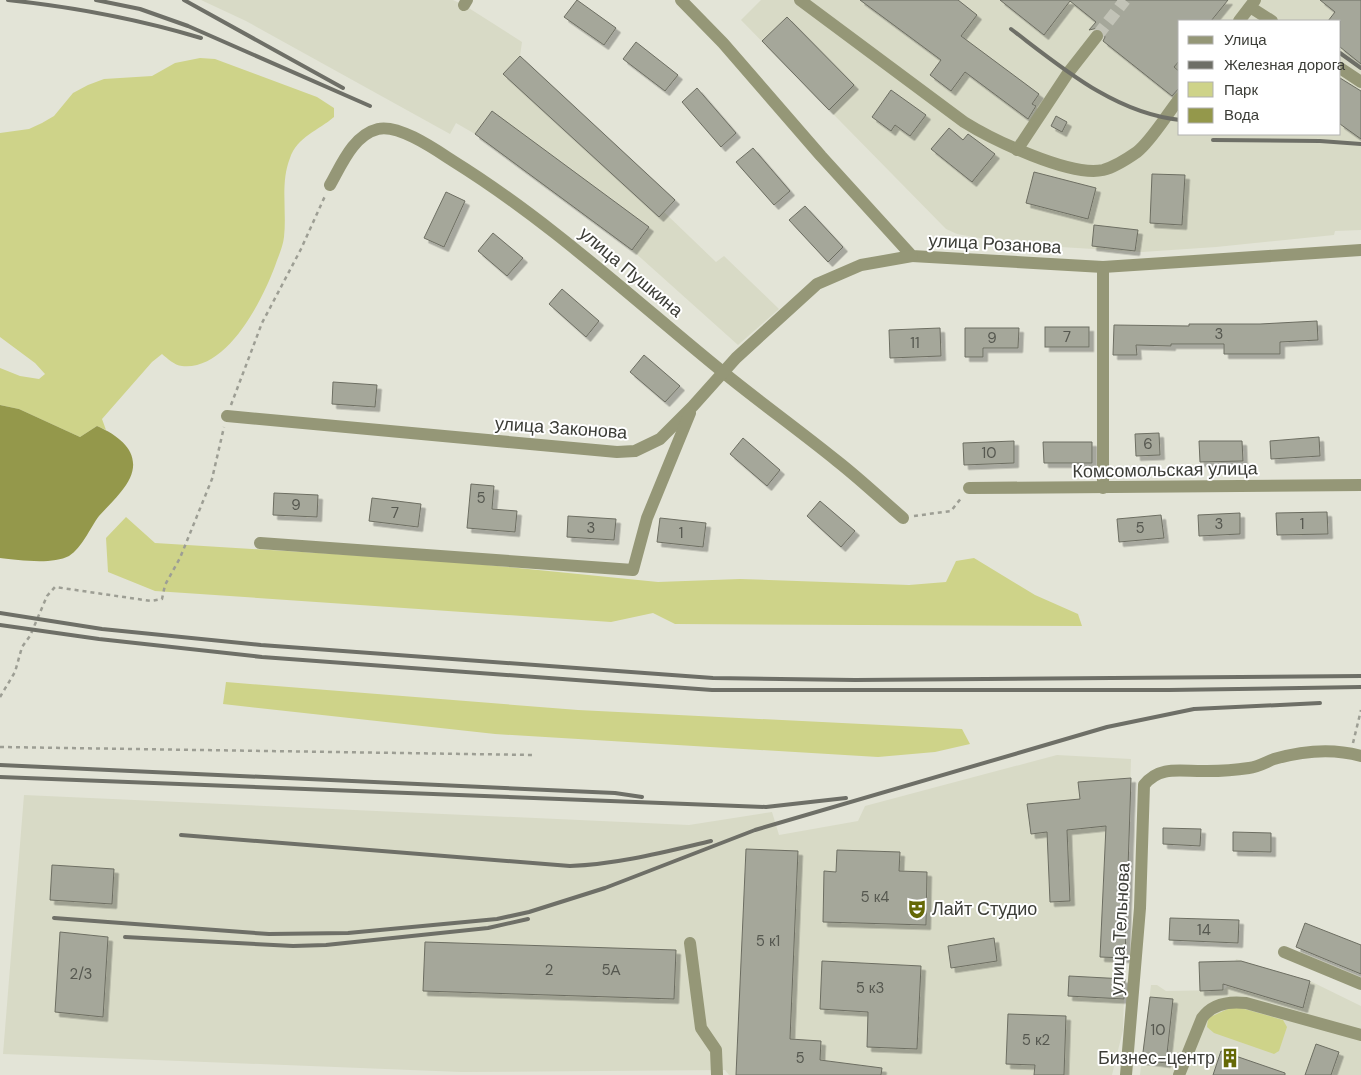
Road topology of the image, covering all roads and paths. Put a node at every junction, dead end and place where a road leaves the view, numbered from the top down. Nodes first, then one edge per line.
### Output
1 (681, 0) edge
2 (800, 0) edge
3 (1253, 3) edge
4 (1240, 20) edge
5 (1271, 20) edge
6 (1097, 36) tunnel mouth
7 (1341, 69) edge
8 (1361, 82) edge
9 (1178, 101) edge
10 (1017, 150) junction
11 (330, 185) joint
12 (1361, 250) edge
13 (912, 256) junction
14 (1103, 267) junction
15 (723, 372) junction
16 (693, 406) junction
17 (227, 416) junction
18 (1361, 485) edge
19 (969, 488) joint
20 (1103, 488) junction
21 (903, 518) joint
22 (260, 543) dead end
23 (0, 697) edge
24 (1361, 710) edge
25 (0, 748) edge
26 (1356, 754) edge
27 (534, 755) dead end
28 (690, 943) dead end
29 (1284, 952) dead end
30 (1361, 984) edge
31 (1361, 1035) edge
32 (718, 1075) edge
33 (1126, 1075) edge
34 (1179, 1075) edge

1 - 13 street, улица Розанова
2 - 10 street
3 - 4 street
3 - 5 street
6 - 10 street
7 - 8 street
9 - 10 street
11 - 15 street, улица Пушкина
11 - 17 path
12 - 14 street, улица Розанова
13 - 14 street, улица Розанова
13 - 15 street, улица Законова
14 - 20 street
15 - 16 street, улица Законова
15 - 21 street, улица Пушкина
16 - 17 street, улица Законова
16 - 22 street
17 - 23 path
18 - 20 street, Комсомольская улица
19 - 20 street, Комсомольская улица
19 - 21 path
24 - 26 path
25 - 27 path
26 - 33 street, улица Тельнова
28 - 32 street
29 - 30 street
31 - 34 street

